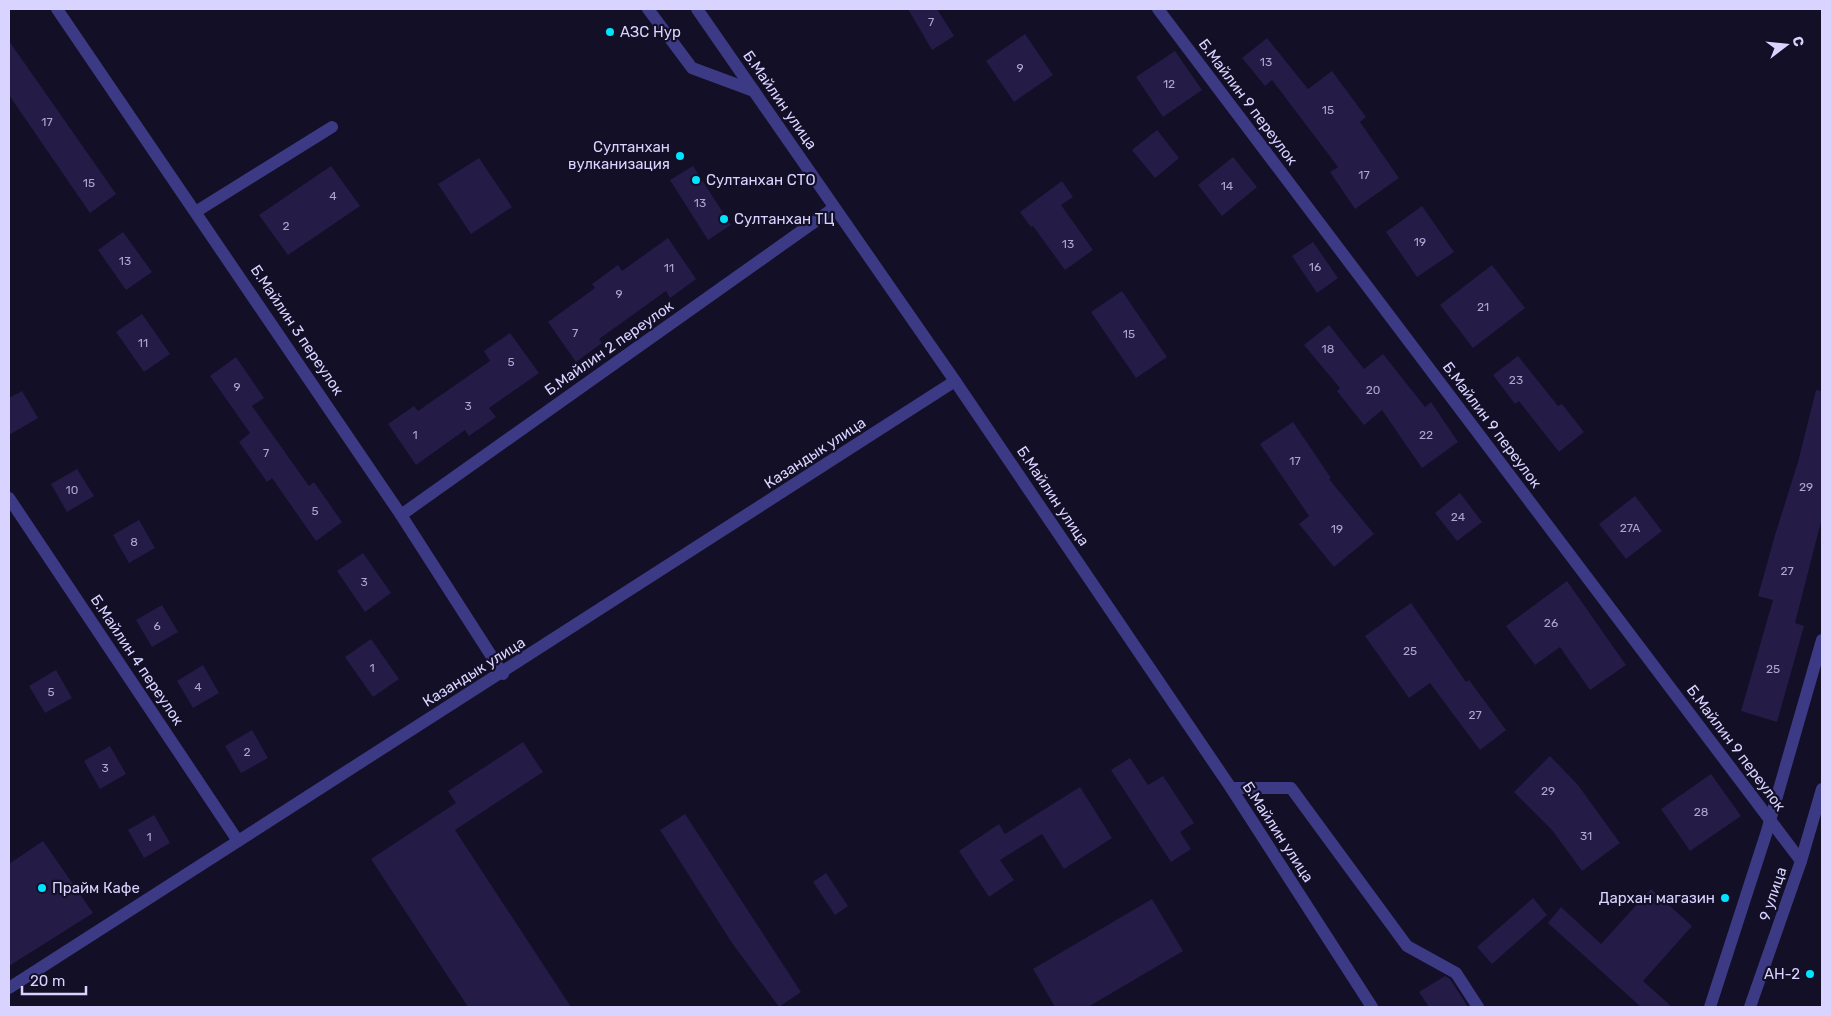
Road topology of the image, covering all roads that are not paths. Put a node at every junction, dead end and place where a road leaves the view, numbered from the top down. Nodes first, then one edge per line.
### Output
1 (57, 9) edge
2 (648, 9) edge
3 (697, 9) edge
4 (1158, 9) edge
5 (754, 91) junction
6 (332, 127) dead end
7 (834, 208) junction
8 (196, 211) junction
9 (955, 381) junction
10 (9, 498) edge
11 (401, 515) junction
12 (1822, 640) edge
13 (503, 674) junction
14 (1231, 788) junction
15 (1822, 789) edge
16 (1770, 820) junction
17 (238, 840) junction
18 (1801, 862) junction
19 (9, 988) edge
20 (1372, 1007) edge
21 (1478, 1007) edge
22 (1710, 1007) edge
23 (1750, 1007) edge

1 - 8 street, Б.Майлин 3 переулок
2 - 5 street
3 - 5 street, Б.Майлин улица
4 - 16 street, Б.Майлин 9 переулок
5 - 7 street, Б.Майлин улица
6 - 8 street
7 - 9 street, Б.Майлин улица
7 - 11 street, Б.Майлин 2 переулок
8 - 11 street, Б.Майлин 3 переулок
9 - 13 street, Казандык улица
9 - 14 street, Б.Майлин улица
10 - 17 street, Б.Майлин 4 переулок
11 - 13 street, Б.Майлин 3 переулок
12 - 16 street
13 - 17 street, Казандык улица
14 - 20 street, Б.Майлин улица
14 - 21 street
15 - 18 street, 9 улица
16 - 18 street, Б.Майлин 9 переулок
16 - 22 street
17 - 19 street, Казандык улица
18 - 23 street, 9 улица

